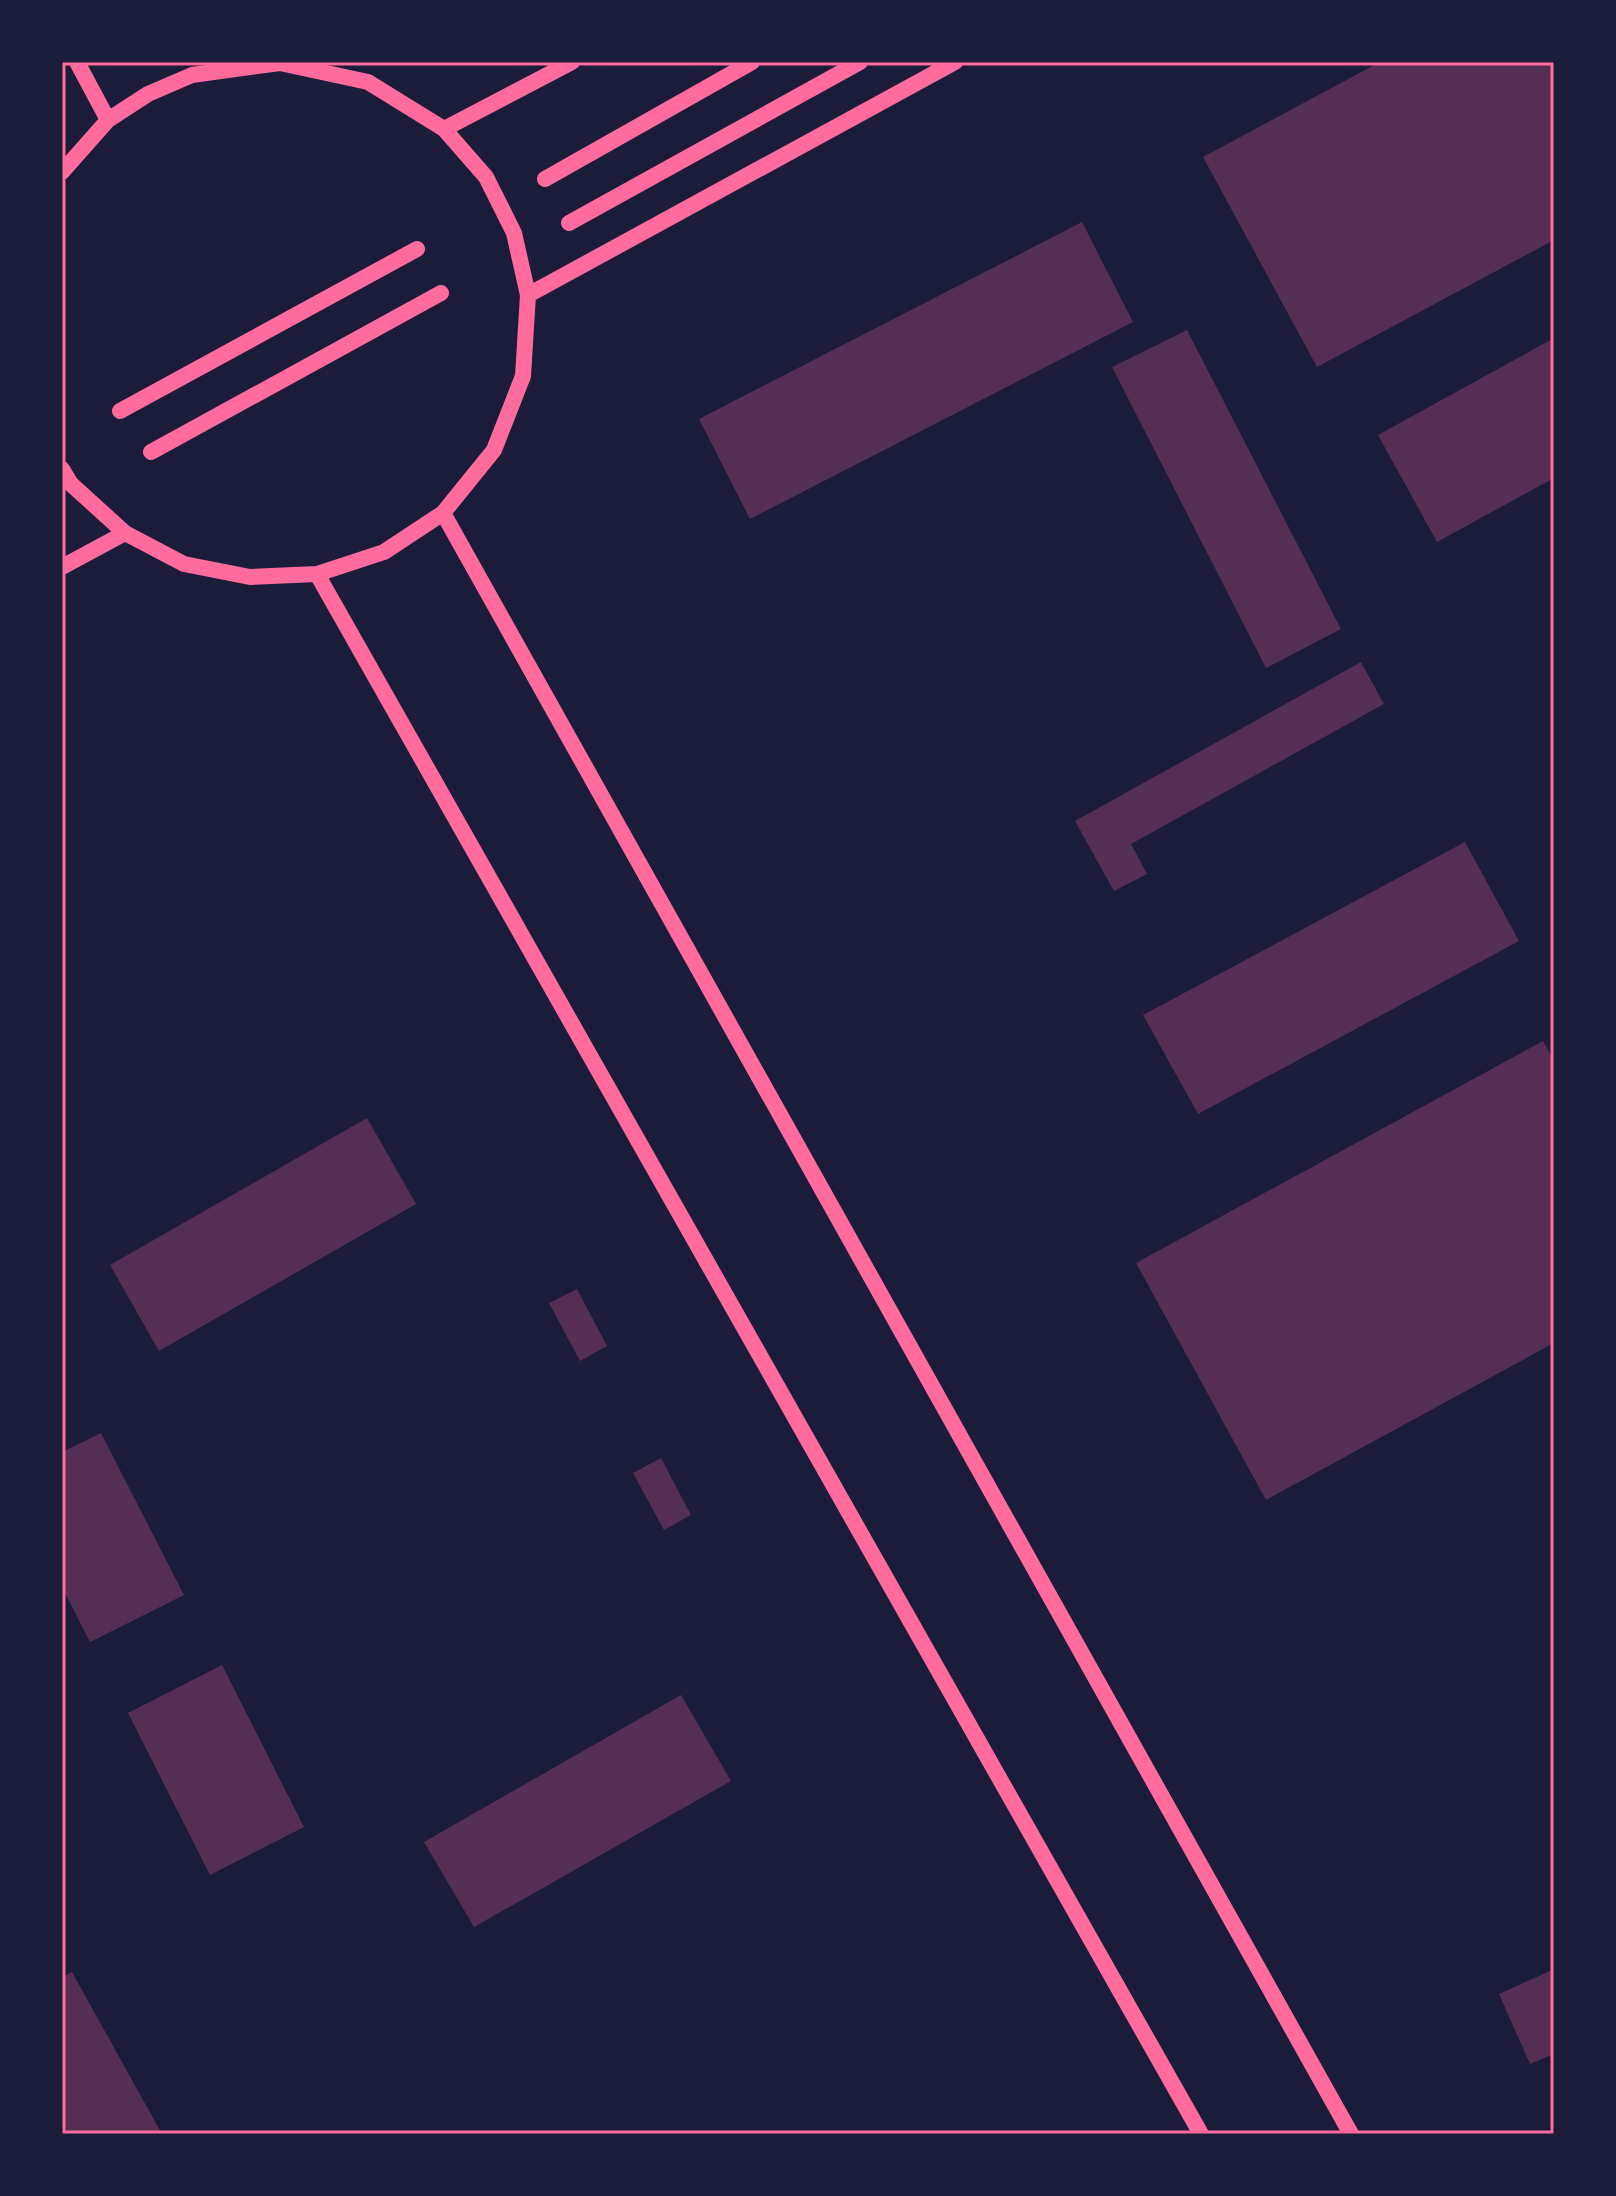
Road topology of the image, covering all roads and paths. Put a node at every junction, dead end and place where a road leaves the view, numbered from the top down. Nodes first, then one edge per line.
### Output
1 (77, 62) edge
2 (572, 62) edge
3 (752, 62) edge
4 (860, 62) edge
5 (955, 62) edge
6 (188, 69) edge
7 (108, 120) junction
8 (444, 129) junction
9 (62, 172) edge
10 (545, 179) dead end
11 (569, 223) dead end
12 (417, 249) dead end
13 (441, 293) dead end
14 (528, 295) junction
15 (120, 411) dead end
16 (151, 452) dead end
17 (62, 469) edge
18 (443, 513) junction
19 (125, 533) junction
20 (62, 567) edge
21 (317, 574) junction
22 (1201, 2134) edge
23 (1351, 2134) edge

1 - 7 main road
2 - 8 main road
3 - 10 main road
4 - 11 main road
5 - 14 main road
6 - 7 main road
6 - 8 main road
7 - 9 main road
8 - 14 main road
12 - 15 main road
13 - 16 main road
14 - 18 main road
17 - 19 main road
18 - 21 main road
18 - 23 main road
19 - 20 main road
19 - 21 main road
21 - 22 main road

